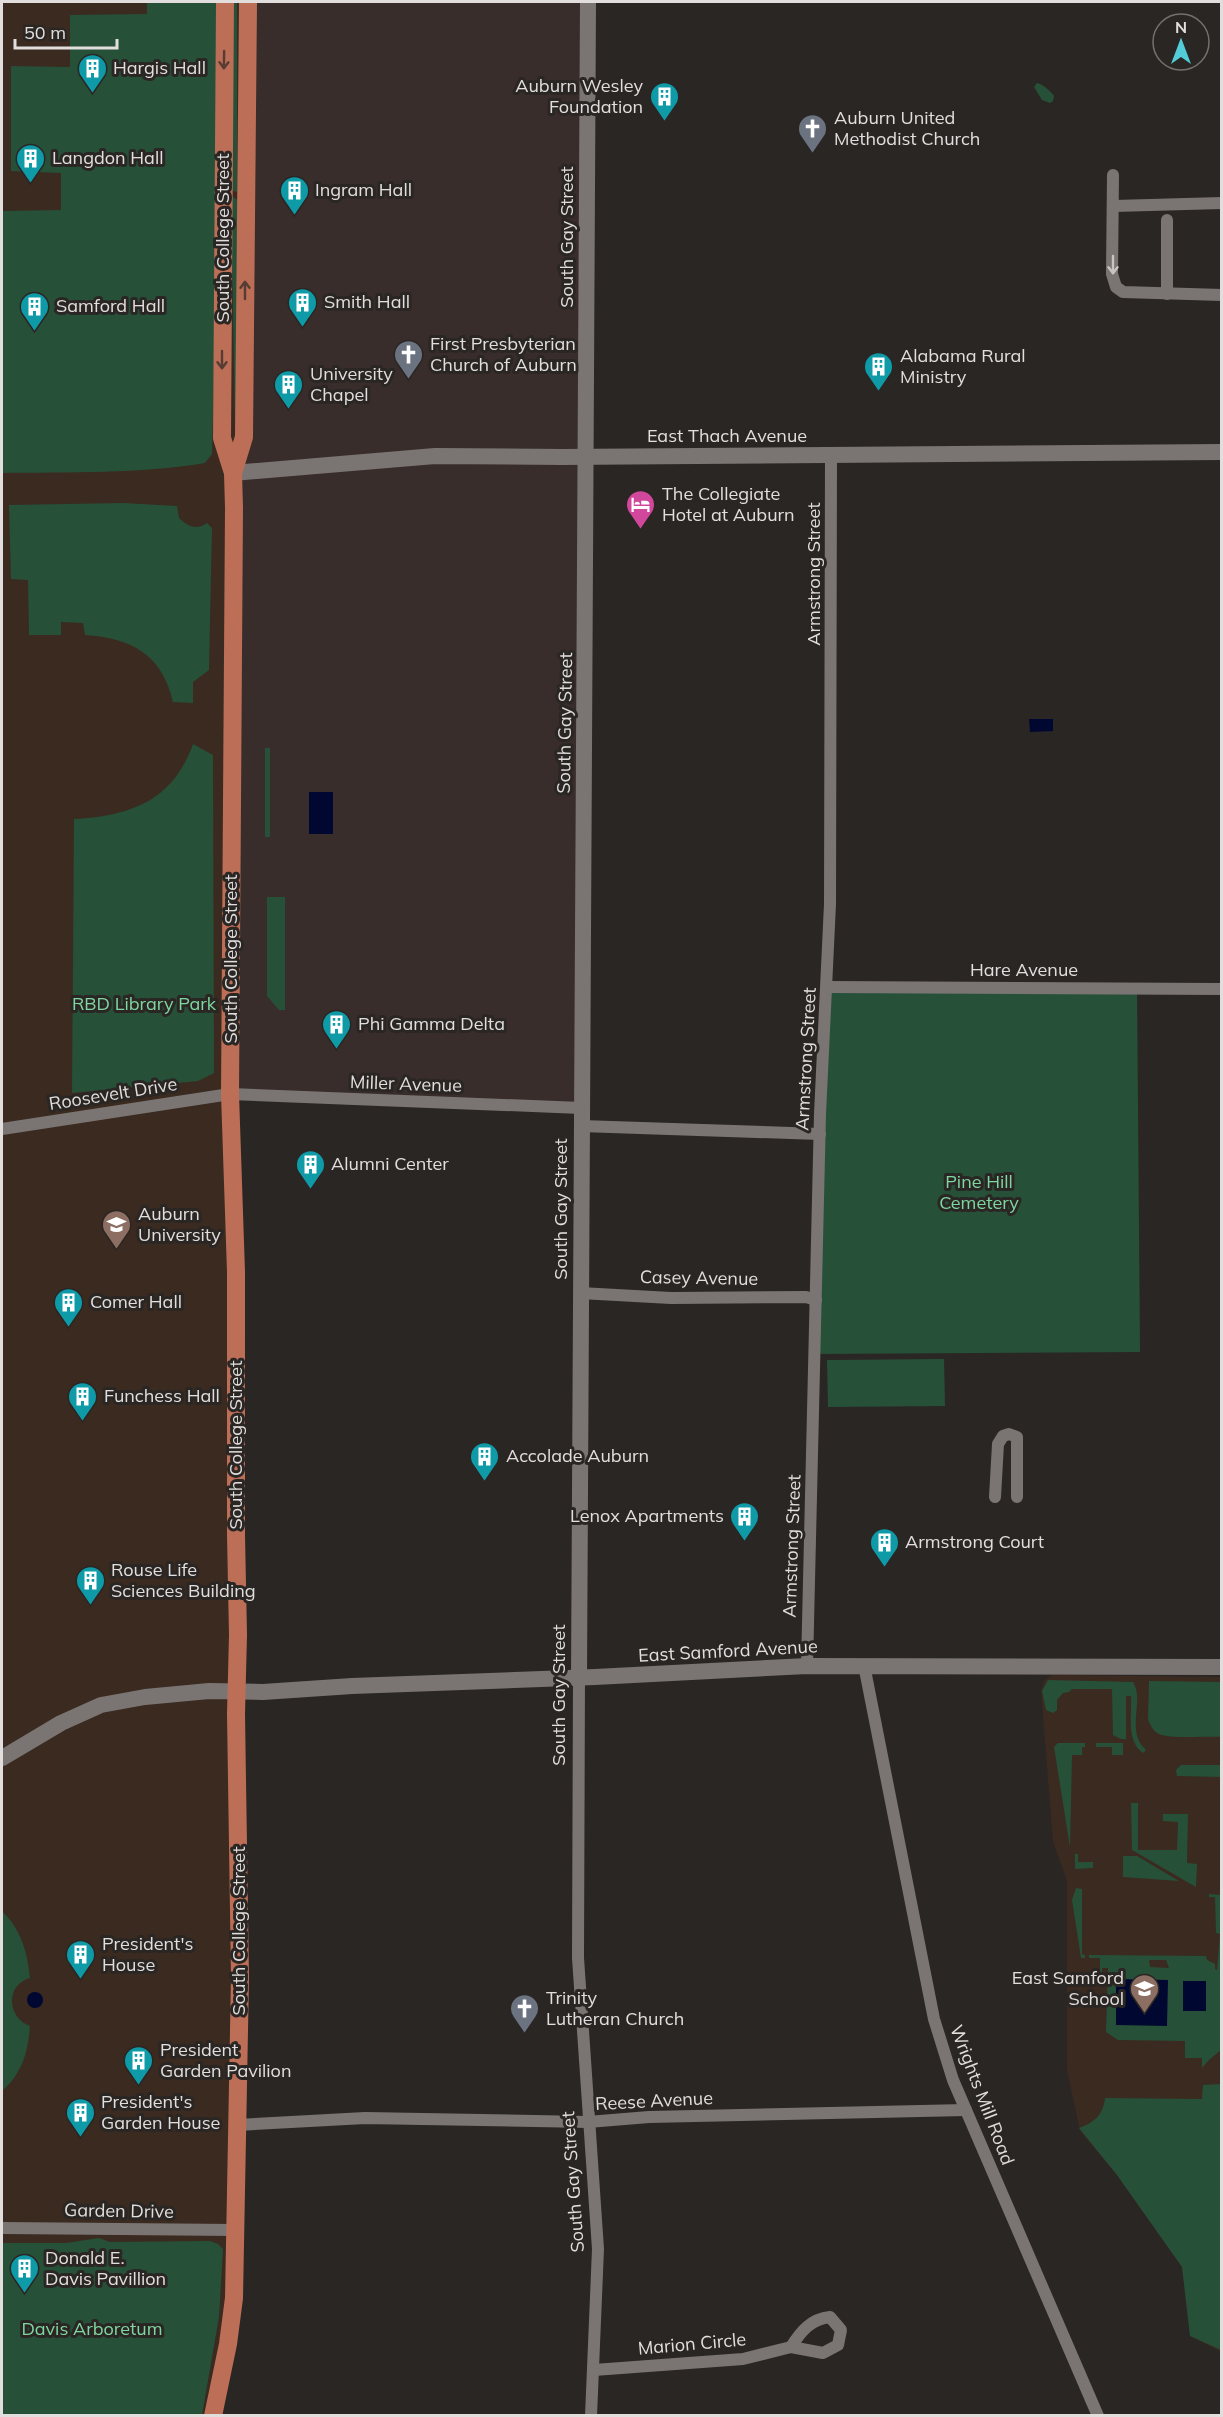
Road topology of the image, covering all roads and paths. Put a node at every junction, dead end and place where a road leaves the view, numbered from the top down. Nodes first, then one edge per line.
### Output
1 (225, 2) edge
2 (248, 2) edge
3 (588, 2) edge
4 (1113, 175) dead end
5 (1221, 203) edge
6 (1114, 206) junction
7 (1167, 220) dead end
8 (1167, 294) junction
9 (1221, 295) edge
10 (1221, 452) edge
11 (831, 454) junction
12 (585, 456) junction
13 (233, 473) junction
14 (827, 987) junction
15 (1221, 989) edge
16 (230, 1094) junction
17 (581, 1108) junction
18 (581, 1126) junction
19 (2, 1129) edge
20 (820, 1134) junction
21 (580, 1293) junction
22 (816, 1300) junction
23 (995, 1497) dead end
24 (1017, 1497) dead end
25 (864, 1665) junction
26 (807, 1666) junction
27 (1221, 1667) edge
28 (579, 1678) junction
29 (237, 1691) junction
30 (2, 1758) edge
31 (966, 2110) junction
32 (588, 2122) junction
33 (237, 2125) junction
34 (2, 2228) edge
35 (236, 2230) junction
36 (791, 2347) dead end
37 (594, 2370) junction
38 (213, 2415) edge
39 (591, 2415) edge
40 (1098, 2415) edge

1 -> 13 main road, South College Street
13 -> 2 main road, South College Street
3 - 12 street, South Gay Street
4 - 6 street
5 - 6 street
6 -> 8 street
7 - 8 street
8 - 9 street
10 - 11 street, East Thach Avenue
11 - 12 street, East Thach Avenue
11 - 14 street, Armstrong Street
12 - 13 street, East Thach Avenue
12 - 17 street, South Gay Street
13 - 16 main road, South College Street
14 - 15 street, Hare Avenue
14 - 20 street, Armstrong Street
16 - 17 street, Miller Avenue
16 - 19 street, Roosevelt Drive
16 - 29 main road, South College Street
17 - 18 street, South Gay Street
18 - 20 street
18 - 21 street, South Gay Street
20 - 22 street, Armstrong Street
21 - 22 street, Casey Avenue
21 - 28 street, South Gay Street
22 - 26 street, Armstrong Street
23 - 24 street
25 - 26 street, East Samford Avenue
25 - 27 street, East Samford Avenue
25 - 31 street, Wrights Mill Road
26 - 28 street, East Samford Avenue
28 - 29 street, East Samford Avenue
28 - 32 street, South Gay Street
29 - 30 street, East Samford Avenue
29 - 33 main road, South College Street
31 - 32 street, Reese Avenue
31 - 40 street, Wrights Mill Road
32 - 33 street, Reese Avenue
32 - 37 street, South Gay Street
33 - 35 main road, South College Street
34 - 35 street, Garden Drive
35 - 38 main road, South College Street
36 - 37 street, Marion Circle
37 - 39 street, South Gay Street

